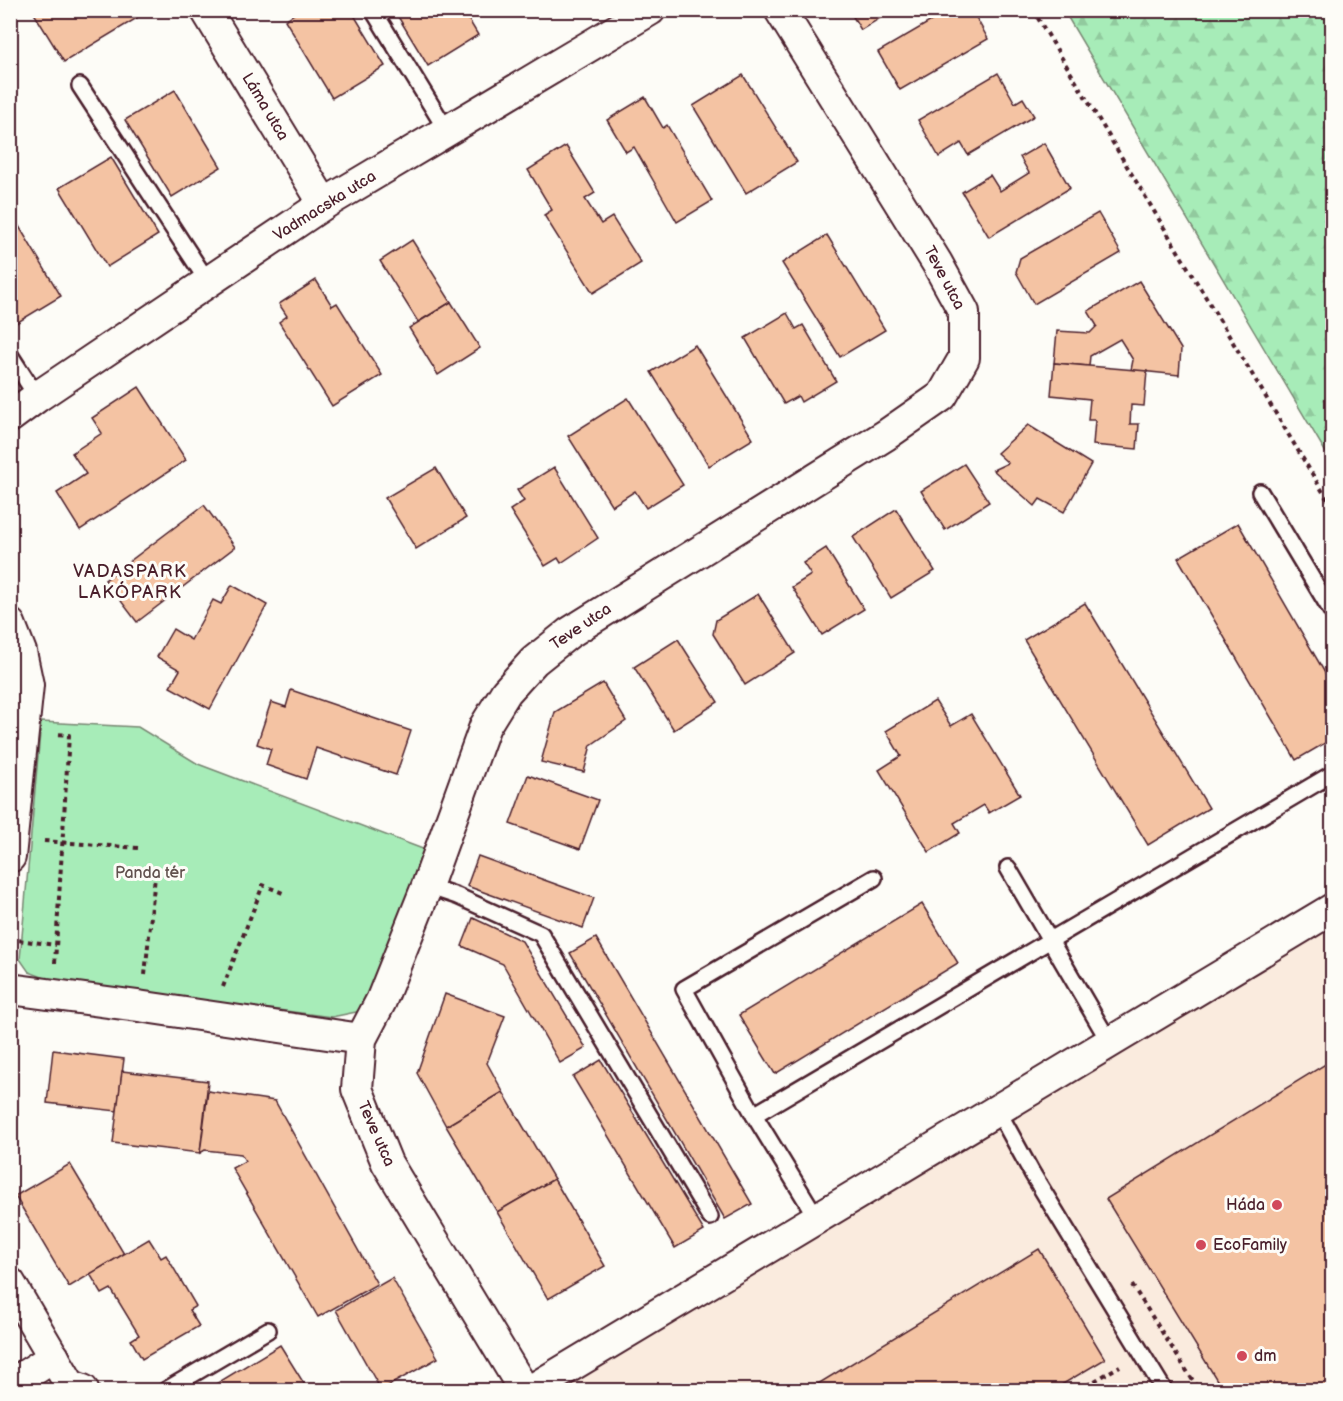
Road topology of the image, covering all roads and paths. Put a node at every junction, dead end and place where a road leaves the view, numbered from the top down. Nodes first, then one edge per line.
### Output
1 (207, 10) edge
2 (373, 10) edge
3 (650, 10) edge
4 (780, 10) edge
5 (1033, 10) edge
6 (620, 18) edge
7 (80, 86) dead end
8 (447, 131) junction
9 (324, 204) junction
10 (208, 282) junction
11 (10, 355) edge
12 (37, 397) junction
13 (10, 417) edge
14 (1260, 492) dead end
15 (1332, 507) edge
16 (1332, 612) edge
17 (10, 624) edge
18 (25, 731) junction
19 (1332, 774) edge
20 (62, 842) junction
21 (11, 848) edge
22 (138, 848) dead end
23 (1008, 868) dead end
24 (155, 876) dead end
25 (874, 878) dead end
26 (427, 886) junction
27 (283, 892) dead end
28 (1332, 909) edge
29 (10, 939) edge
30 (1051, 941) junction
31 (56, 945) junction
32 (54, 970) dead end
33 (10, 989) edge
34 (222, 991) dead end
35 (138, 1006) junction
36 (361, 1040) junction
37 (1110, 1043) junction
38 (998, 1111) junction
39 (754, 1115) junction
40 (710, 1217) dead end
41 (818, 1220) junction
42 (10, 1283) edge
43 (268, 1330) dead end
44 (54, 1357) junction
45 (10, 1385) edge
46 (83, 1390) edge
47 (166, 1390) edge
48 (524, 1390) edge
49 (531, 1390) edge
50 (1164, 1390) edge

1 - 9 street, Láma utca
2 - 8 lane
3 - 6 street, Vadmacska utca
4 - 26 street, Teve utca
5 - 15 path
6 - 8 street, Vadmacska utca
7 - 10 lane
8 - 9 street, Vadmacska utca
9 - 10 street, Vadmacska utca
10 - 12 street, Vadmacska utca
11 - 12 lane
12 - 13 street, Vadmacska utca
14 - 16 lane
17 - 18 street
18 - 20 path
18 - 21 street
19 - 30 lane
20 - 21 path
20 - 22 path
20 - 31 path
23 - 30 lane
24 - 35 path
25 - 39 lane
26 - 36 street, Teve utca
26 - 40 lane
27 - 34 path
28 - 37 street
29 - 31 path
30 - 37 lane
30 - 39 lane
31 - 32 path
33 - 35 street
35 - 36 street
36 - 48 street, Teve utca
37 - 38 street
38 - 41 street
38 - 50 lane
39 - 41 lane
41 - 49 street
42 - 44 street
43 - 47 lane
44 - 45 street
44 - 46 street

